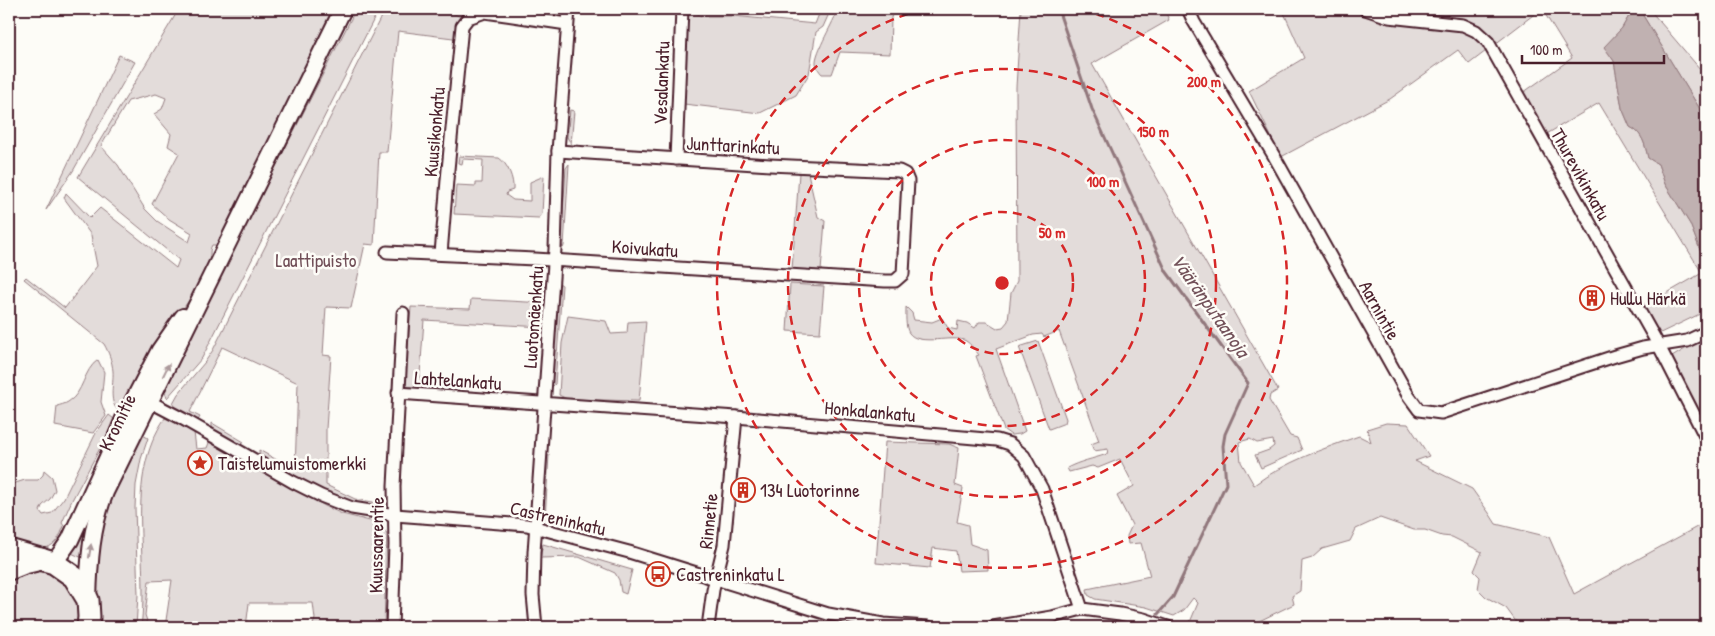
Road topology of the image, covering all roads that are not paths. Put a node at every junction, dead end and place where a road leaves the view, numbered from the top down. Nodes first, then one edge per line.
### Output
1 (343, 9) edge
2 (569, 9) edge
3 (682, 9) edge
4 (1188, 9) edge
5 (1365, 9) edge
6 (567, 24) junction
7 (558, 151) junction
8 (676, 159) junction
9 (387, 252) dead end
10 (441, 254) junction
11 (554, 260) junction
12 (900, 279) joint
13 (403, 313) dead end
14 (1706, 332) edge
15 (1659, 346) junction
16 (398, 393) junction
17 (144, 399) junction
18 (544, 404) junction
19 (736, 417) junction
20 (1706, 438) edge
21 (395, 515) junction
22 (536, 527) junction
23 (9, 550) edge
24 (47, 561) junction
25 (9, 569) edge
26 (716, 579) junction
27 (88, 600) junction
28 (1082, 609) junction
29 (1052, 622) edge
30 (883, 625) edge
31 (88, 627) edge
32 (392, 627) edge
33 (536, 627) edge
34 (708, 627) edge
35 (928, 627) edge
36 (992, 627) edge
37 (1168, 627) edge

1 - 17 main road, Kromitie
2 - 6 street, Luotomäenkatu
3 - 8 street, Vesalankatu
4 - 15 street, Aarnintie
5 - 15 street, Thurevikinkatu
6 - 7 street, Luotomäenkatu
6 - 10 street, Kuusikonkatu
7 - 8 street, Junttarinkatu
7 - 11 street, Luotomäenkatu
8 - 12 street, Junttarinkatu
9 - 10 street, Koivukatu
10 - 11 street, Koivukatu
11 - 12 street, Koivukatu
11 - 18 street, Luotomäenkatu
13 - 16 street, Kuussaarentie
14 - 15 street
15 - 20 street, Thurevikinkatu
16 - 18 street, Lahtelankatu
16 - 21 street, Kuussaarentie
17 - 21 street, Castreninkatu
17 - 24 main road, Kromitie
27 -> 17 main road, Kromitie
18 - 19 street, Honkalankatu
18 - 22 street, Luotomäenkatu
19 - 26 street, Rinnetie
19 - 28 street, Honkalankatu
21 - 22 street, Castreninkatu
21 - 32 street, Kuussaarentie
22 - 26 street, Castreninkatu
22 - 33 street, Luotomäenkatu
23 - 24 highway
24 - 25 highway
24 - 27 highway
26 - 30 street, Castreninkatu
26 - 34 street, Rinnetie
27 - 31 highway
28 - 29 street
28 - 37 street
29 - 36 street
30 - 35 street, Castreninkatu

